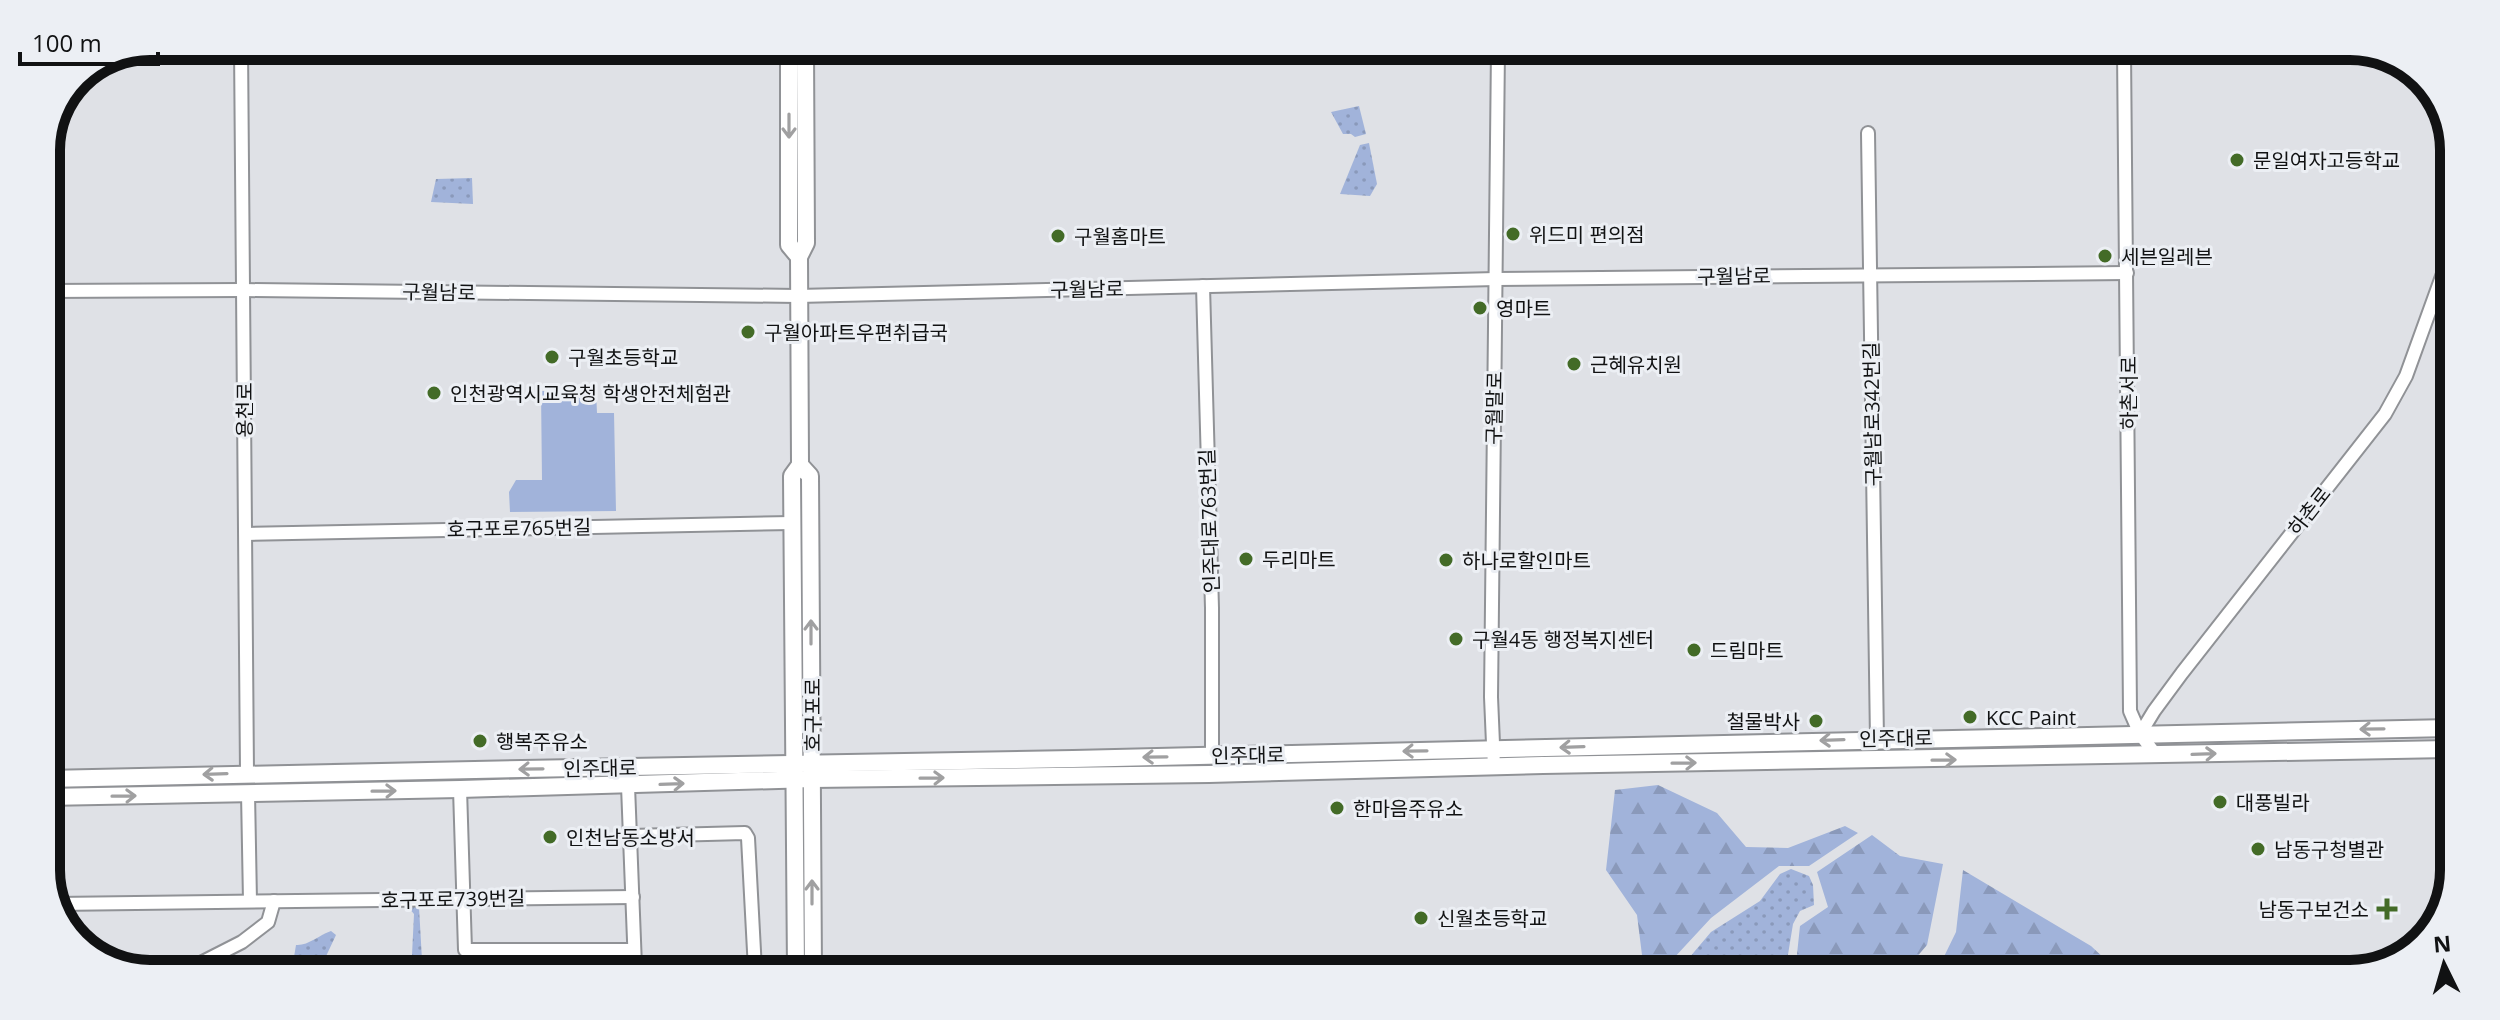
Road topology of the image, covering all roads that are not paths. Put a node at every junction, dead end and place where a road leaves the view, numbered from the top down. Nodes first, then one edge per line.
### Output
1 (241, 60) edge
2 (789, 60) edge
3 (805, 60) edge
4 (1498, 60) edge
5 (2124, 60) edge
6 (1868, 133) dead end
7 (799, 257) junction
8 (2127, 273) junction
9 (1870, 275) junction
10 (1496, 279) junction
11 (2440, 282) edge
12 (1203, 286) junction
13 (243, 290) junction
14 (60, 291) edge
15 (798, 296) junction
16 (800, 465) junction
17 (792, 523) junction
18 (246, 534) junction
19 (2440, 728) edge
20 (2140, 734) junction
21 (1877, 739) junction
22 (1493, 749) junction
23 (2440, 749) edge
24 (2156, 755) junction
25 (1212, 756) junction
26 (1494, 767) junction
27 (812, 771) junction
28 (794, 772) junction
29 (247, 773) junction
30 (60, 779) edge
31 (628, 786) junction
32 (460, 789) junction
33 (248, 793) junction
34 (60, 797) edge
35 (631, 836) junction
36 (633, 897) junction
37 (463, 899) junction
38 (250, 901) junction
39 (274, 901) junction
40 (67, 904) edge
41 (634, 950) junction
42 (207, 960) edge
43 (635, 960) edge
44 (754, 960) edge
45 (796, 960) edge
46 (813, 960) edge

1 - 13 street, 용천로
2 -> 7 main road, 호구포로
3 - 7 main road, 호구포로
4 - 10 street, 구월말로
5 - 8 street, 하촌서로
6 - 9 street, 구월남로342번길
7 - 15 main road, 호구포로
8 - 9 street, 구월남로
8 - 20 street, 하촌서로
9 - 10 street, 구월남로
9 - 21 street, 구월남로342번길
10 - 12 street, 구월남로
10 - 22 street, 구월말로
11 - 20 street, 하촌로
12 - 15 street, 구월남로
12 - 25 street, 인주대로763번길
13 - 14 street, 구월남로
13 - 15 street, 구월남로
13 - 18 street, 용천로
15 - 16 main road, 호구포로
16 - 17 main road, 호구포로
27 -> 16 main road, 호구포로
17 - 18 street, 호구포로765번길
17 - 28 main road, 호구포로
18 - 29 street, 용천로
19 -> 20 main road, 인주대로
20 - 21 main road, 인주대로
20 - 24 street
21 -> 22 main road, 인주대로
22 -> 25 main road, 인주대로
22 - 26 street, 구월말로
24 -> 23 main road, 인주대로
26 -> 24 main road, 인주대로
25 -> 27 main road, 인주대로
27 -> 26 main road, 인주대로
27 - 28 main road, 인주대로
46 -> 27 main road, 호구포로
28 -> 29 main road, 인주대로
31 -> 28 main road, 인주대로
28 - 45 main road, 호구포로
29 -> 30 main road, 인주대로
31 - 32 main road, 인주대로
31 - 35 street
33 -> 32 main road, 인주대로
32 - 37 street
34 -> 33 main road, 인주대로
33 - 38 street
35 - 36 street
35 - 44 street
36 - 37 street, 호구포로739번길
36 - 41 street
37 - 39 street, 호구포로739번길
37 - 41 street
38 - 39 street, 호구포로739번길
38 - 40 street, 호구포로739번길
39 - 42 street
41 - 43 street

